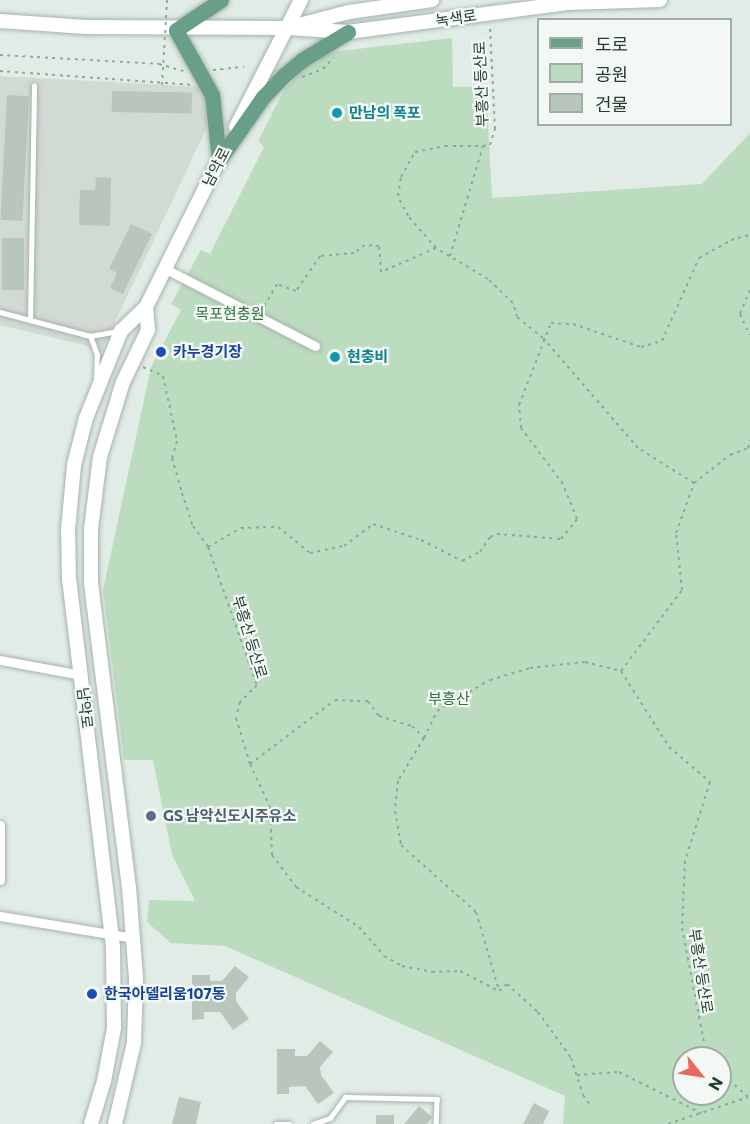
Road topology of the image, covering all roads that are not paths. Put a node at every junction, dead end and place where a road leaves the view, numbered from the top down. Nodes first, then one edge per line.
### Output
1 (221, 0) edge
2 (301, 0) edge
3 (432, 0) edge
4 (660, 0) edge
5 (0, 21) edge
6 (288, 28) junction
7 (176, 30) junction
8 (348, 32) junction
9 (34, 86) dead end
10 (219, 160) junction
11 (164, 268) junction
12 (146, 308) junction
13 (0, 312) edge
14 (30, 320) junction
15 (121, 331) junction
16 (90, 336) junction
17 (315, 346) dead end
18 (95, 393) junction
19 (0, 660) edge
20 (81, 675) junction
21 (0, 825) edge
22 (0, 880) edge
23 (0, 916) edge
24 (112, 934) junction
25 (134, 938) junction
26 (330, 1118) junction
27 (91, 1124) edge
28 (116, 1124) edge
29 (276, 1124) edge
30 (290, 1124) edge
31 (313, 1124) edge
32 (328, 1124) edge
33 (436, 1124) edge

1 - 7 main road
2 - 6 street, 남악로
3 - 6 street, 녹색로
4 - 8 street, 녹색로
5 - 7 street, 녹색로
6 - 7 street, 녹색로
6 - 8 street, 녹색로
6 - 10 street, 남악로
7 - 10 main road
8 - 10 main road
9 - 14 lane
10 - 11 street, 남악로
11 - 12 street, 남악로
11 - 17 street
12 - 15 street, 남악로
12 - 25 street, 남악로
13 - 14 lane
14 - 16 lane
15 - 16 lane
15 - 18 street, 남악로
16 - 18 lane
18 - 20 street, 남악로
19 - 20 street
20 - 24 street, 남악로
21 - 22 street
23 - 24 street
24 - 25 street
24 - 27 street, 남악로
25 - 28 street, 남악로
26 - 31 lane
26 - 32 lane
26 - 33 lane
29 - 30 lane

